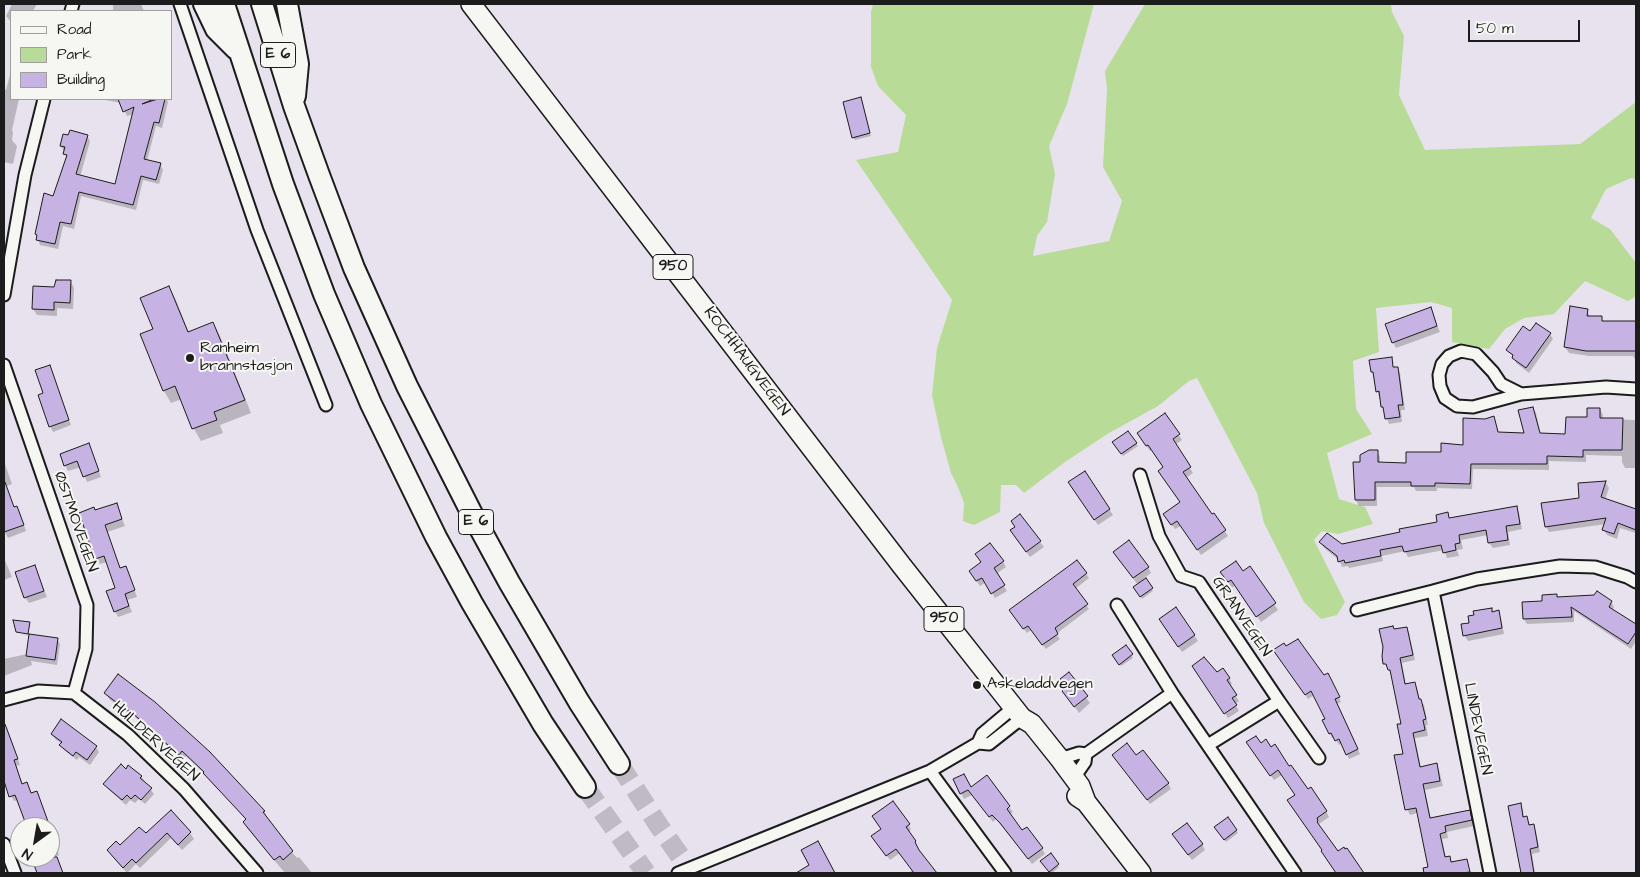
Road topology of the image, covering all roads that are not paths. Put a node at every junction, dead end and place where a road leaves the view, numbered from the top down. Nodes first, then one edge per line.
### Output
1 (180, 4) edge
2 (204, 4) edge
3 (224, 4) edge
4 (262, 4) edge
5 (287, 4) edge
6 (471, 4) edge
7 (239, 53) junction
8 (44, 100) edge
9 (294, 106) junction
10 (4, 295) edge
11 (4, 366) edge
12 (1636, 389) edge
13 (1521, 394) junction
14 (326, 405) dead end
15 (1140, 475) dead end
16 (1636, 582) edge
17 (1433, 591) junction
18 (1117, 604) dead end
19 (1357, 610) dead end
20 (74, 693) junction
21 (1172, 693) junction
22 (4, 700) edge
23 (1278, 701) junction
24 (1018, 713) junction
25 (1208, 746) junction
26 (1086, 754) junction
27 (1319, 758) dead end
28 (1060, 759) junction
29 (619, 764) tunnel mouth
30 (930, 771) junction
31 (1074, 778) junction
32 (585, 787) tunnel mouth
33 (1086, 802) junction
34 (4, 844) edge
35 (15, 873) edge
36 (258, 873) edge
37 (681, 873) edge
38 (1005, 873) edge
39 (1140, 873) edge
40 (1296, 873) edge
41 (1490, 873) edge

1 - 14 street
2 - 7 highway, E 6
3 - 7 highway, E 6
4 - 9 highway, E 6
5 - 9 highway, E 6
6 - 24 main road, KOCHHAUGVEGEN / 950
7 - 32 highway, E 6
8 - 10 street
9 - 29 highway, E 6
11 - 20 street, ØSTMOVEGEN
12 - 13 street
13 - 13 street
15 - 23 street, GRANVEGEN
16 - 17 street
17 - 19 street
17 - 41 street, LINDEVEGEN
18 - 21 street
20 - 22 street
20 - 36 street, HULDERVEGEN
21 - 25 street
21 - 26 street
23 - 25 street
23 - 27 street, GRANVEGEN
24 - 28 main road, KOCHHAUGVEGEN / 950
24 - 30 street
24 - 33 main road, KOCHHAUGVEGEN / 950
25 - 40 street
26 - 28 street
26 - 31 street
28 - 31 main road, KOCHHAUGVEGEN / 950
30 - 37 street
30 - 38 street
31 - 33 main road, KOCHHAUGVEGEN / 950
33 - 39 main road, KOCHHAUGVEGEN / 950
34 - 35 street

